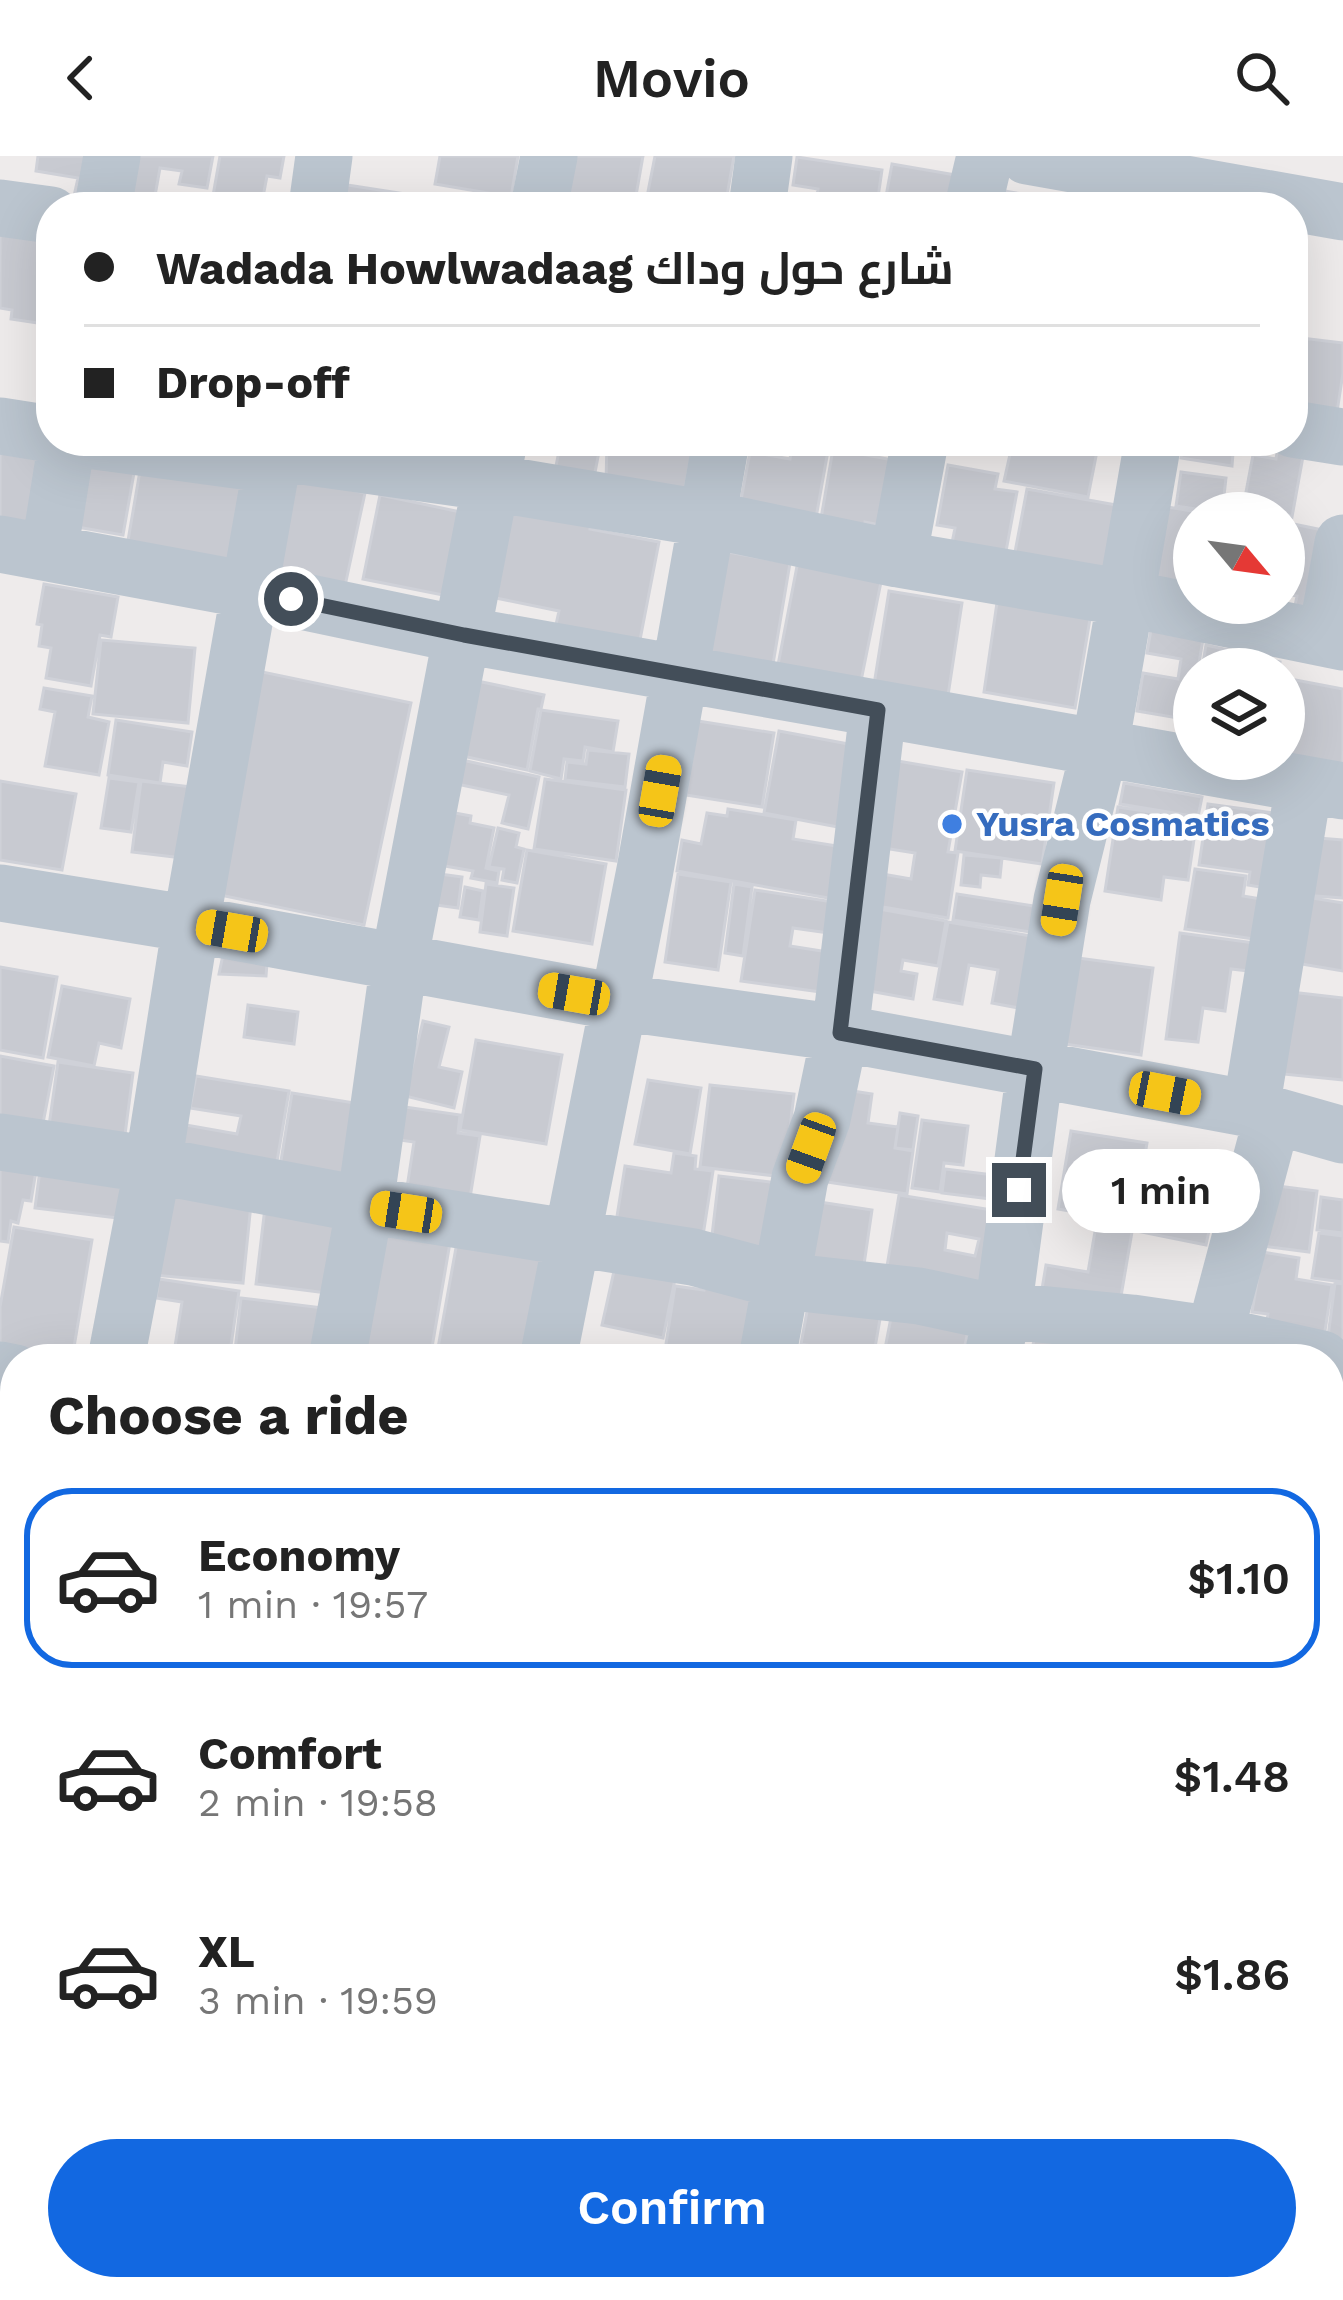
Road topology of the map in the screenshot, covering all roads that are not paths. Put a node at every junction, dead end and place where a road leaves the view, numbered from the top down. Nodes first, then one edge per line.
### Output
1 (112, 156) edge
2 (324, 156) edge
3 (549, 156) edge
4 (764, 156) edge
5 (985, 156) edge
6 (1027, 156) edge
7 (1201, 184) edge
8 (106, 192) edge
9 (319, 192) edge
10 (542, 192) edge
11 (759, 192) edge
12 (977, 192) edge
13 (1242, 192) edge
14 (1308, 205) edge
15 (0, 208) edge
16 (1343, 212) edge
17 (36, 213) edge
18 (0, 425) edge
19 (36, 431) edge
20 (1308, 431) edge
21 (1343, 437) edge
22 (61, 456) edge
23 (273, 456) edge
24 (348, 456) edge
25 (718, 456) edge
26 (917, 456) edge
27 (1150, 456) edge
28 (496, 462) edge
29 (708, 519) junction
30 (1343, 543) edge
31 (24, 549) edge
32 (898, 560) junction
33 (248, 590) junction
34 (1125, 598) junction
35 (464, 635) junction
36 (1335, 640) edge
37 (681, 673) junction
38 (878, 710) junction
39 (1100, 747) junction
40 (1324, 788) edge
41 (0, 893) edge
42 (191, 924) junction
43 (399, 962) junction
44 (617, 1002) junction
45 (840, 1033) junction
46 (1035, 1069) junction
47 (1262, 1112) junction
48 (1343, 1135) edge
49 (0, 1142) edge
50 (153, 1165) junction
51 (365, 1205) junction
52 (574, 1237) junction
53 (783, 1281) junction
54 (997, 1335) edge
55 (119, 1344) edge
56 (341, 1344) edge
57 (551, 1344) edge
58 (770, 1344) edge
59 (1199, 1344) edge
60 (1212, 1344) edge

1 - 8 street
2 - 9 street
3 - 10 street
4 - 11 street
5 - 12 street
6 - 7 street
7 - 13 street
14 - 16 street
15 - 17 street
18 - 19 street
20 - 21 street
22 - 31 street
23 - 33 street
24 - 28 street
25 - 29 street
26 - 32 street
27 - 34 street
28 - 29 street
28 - 35 street
29 - 32 street
29 - 37 street
30 - 36 street
31 - 33 street
32 - 34 street
33 - 35 street
33 - 42 street
34 - 36 street
34 - 39 street
35 - 37 street
35 - 43 street
37 - 38 street
37 - 44 street
38 - 39 street
38 - 45 street
39 - 40 street
39 - 46 street
40 - 47 street
41 - 42 street
42 - 43 street
42 - 50 street
43 - 44 street
43 - 51 street
44 - 45 street
44 - 52 street
45 - 46 street
45 - 53 street
46 - 47 street
46 - 54 street
47 - 48 street
47 - 60 street
49 - 50 street
50 - 51 street
50 - 55 street
51 - 52 street
51 - 56 street
52 - 53 street
52 - 57 street
53 - 54 street
53 - 58 street
54 - 59 street

